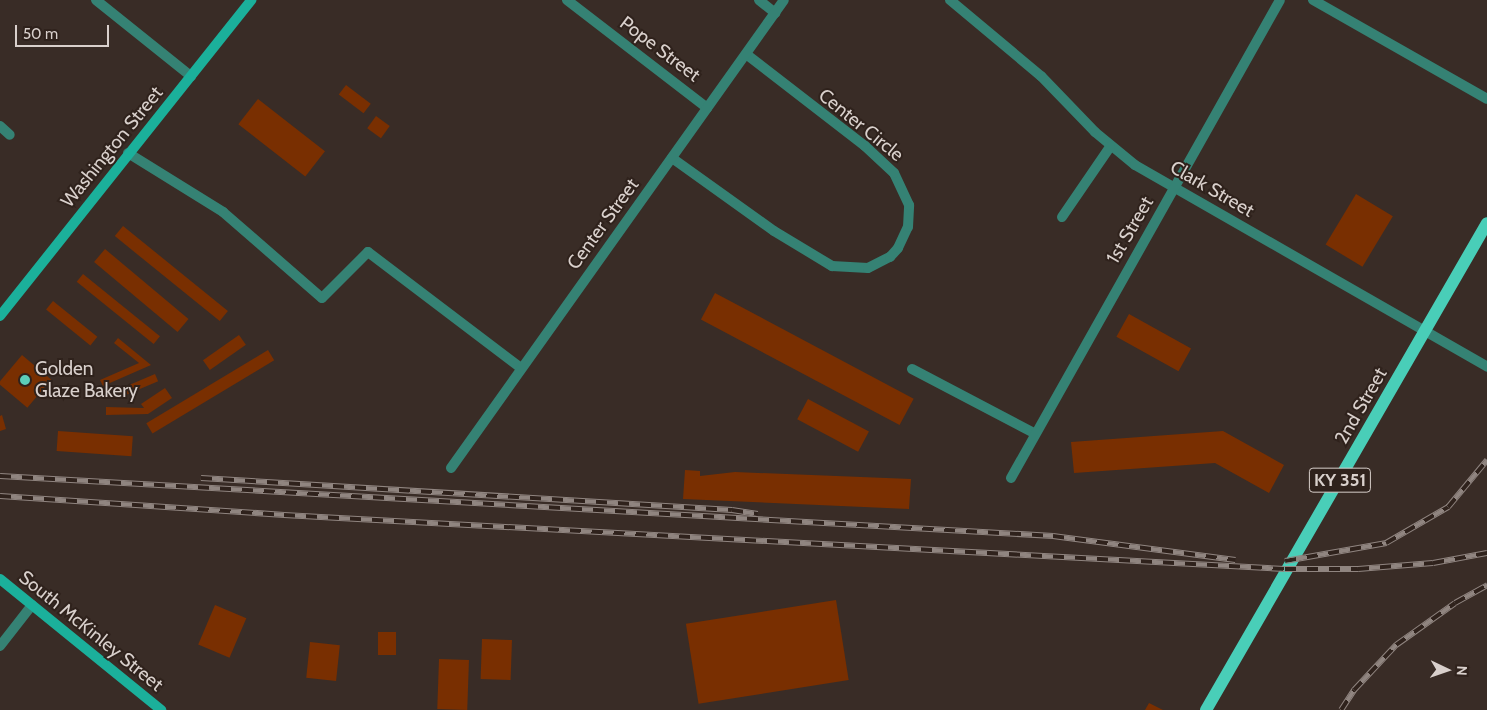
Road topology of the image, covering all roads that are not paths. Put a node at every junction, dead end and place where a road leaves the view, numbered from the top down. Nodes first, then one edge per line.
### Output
1 (96, 0) edge
2 (252, 0) edge
3 (567, 0) edge
4 (759, 0) edge
5 (784, 0) edge
6 (950, 0) edge
7 (1280, 0) edge
8 (1313, 0) edge
9 (775, 13) junction
10 (746, 54) junction
11 (190, 76) junction
12 (1487, 99) edge
13 (708, 108) junction
14 (0, 126) edge
15 (10, 135) dead end
16 (1110, 147) junction
17 (128, 153) junction
18 (672, 158) junction
19 (1174, 188) junction
20 (1062, 218) dead end
21 (1487, 223) edge
22 (4, 304) edge
23 (0, 316) edge
24 (1487, 367) edge
25 (521, 368) junction
26 (912, 368) dead end
27 (1034, 433) junction
28 (451, 468) dead end
29 (1010, 478) dead end
30 (0, 579) edge
31 (32, 605) junction
32 (0, 646) edge
33 (161, 710) edge
34 (1206, 710) edge

1 - 11 street
2 - 11 street, Washington Street
3 - 13 street, Pope Street
4 - 9 street
5 - 9 street, Center Street
6 - 16 street, Clark Street
7 - 19 street, 1st Street
8 - 12 street
9 - 10 street, Center Street
10 - 13 street, Center Street
10 - 18 street, Center Circle
11 - 17 street, Washington Street
13 - 18 street, Center Street
14 - 15 street
16 - 19 street, Clark Street
16 - 20 street
17 - 22 street, Washington Street
17 - 25 street
18 - 25 street, Center Street
19 - 24 street, Clark Street
19 - 27 street, 1st Street
21 - 34 main road, 2nd Street / KY 351
22 - 23 street, Washington Street
25 - 28 street, Center Street
26 - 27 street
27 - 29 street, 1st Street
30 - 31 street, South McKinley Street
31 - 32 street
31 - 33 street, South McKinley Street

